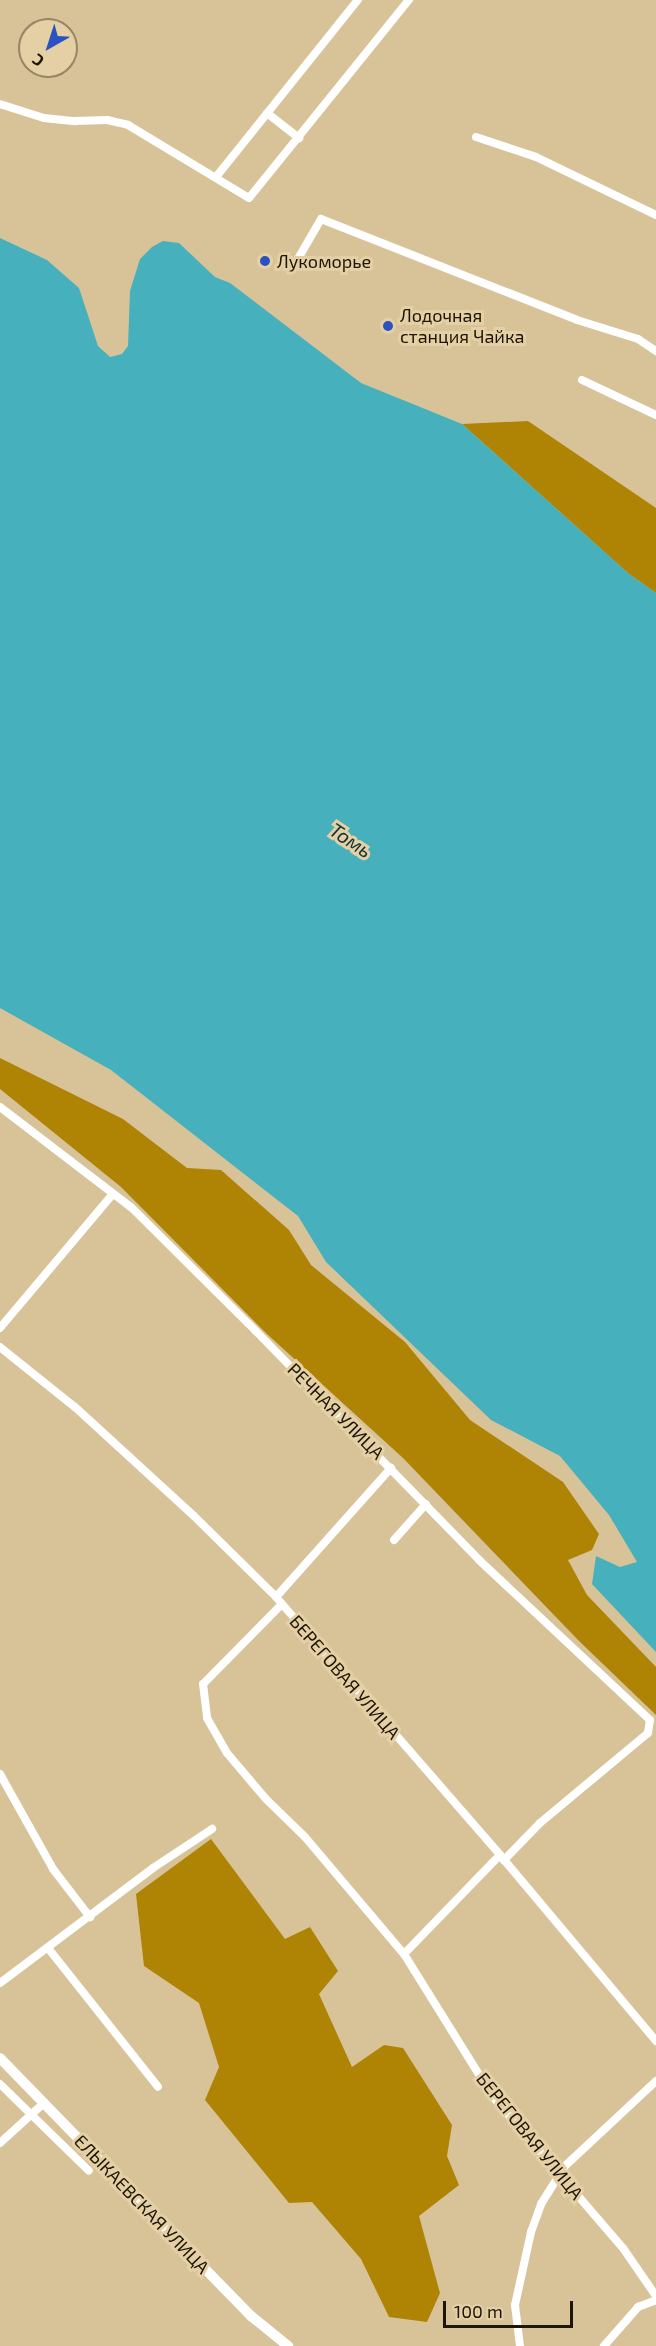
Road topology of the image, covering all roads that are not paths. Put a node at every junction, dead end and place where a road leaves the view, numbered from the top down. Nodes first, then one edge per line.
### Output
1 (357, 0) edge
2 (409, 0) edge
3 (0, 104) edge
4 (267, 113) junction
5 (476, 136) dead end
6 (299, 138) junction
7 (216, 177) junction
8 (656, 214) edge
9 (284, 259) dead end
10 (656, 351) edge
11 (582, 380) dead end
12 (656, 415) edge
13 (0, 1107) edge
14 (113, 1194) junction
15 (0, 1328) edge
16 (0, 1347) edge
17 (392, 1468) junction
18 (426, 1503) junction
19 (394, 1540) dead end
20 (279, 1601) junction
21 (0, 1774) edge
22 (212, 1829) dead end
23 (502, 1857) junction
24 (90, 1917) junction
25 (48, 1948) junction
26 (404, 1954) junction
27 (0, 1983) edge
28 (656, 2040) edge
29 (0, 2058) edge
30 (656, 2081) edge
31 (0, 2084) edge
32 (158, 2087) dead end
33 (44, 2103) junction
34 (31, 2114) junction
35 (0, 2143) edge
36 (89, 2170) dead end
37 (558, 2174) junction
38 (656, 2297) edge
39 (288, 2346) edge
40 (520, 2346) edge
41 (604, 2346) edge

1 - 4 street
2 - 6 street
3 - 7 street
4 - 6 street
4 - 7 street
5 - 8 street
6 - 7 street
9 - 10 street
11 - 12 street
13 - 14 street, РЕЧНАЯ УЛИЦА
14 - 15 street
14 - 17 street, РЕЧНАЯ УЛИЦА
16 - 20 street, БЕРЕГОВАЯ УЛИЦА
17 - 18 street, РЕЧНАЯ УЛИЦА
17 - 20 street
18 - 19 street
18 - 23 street, РЕЧНАЯ УЛИЦА
20 - 23 street, БЕРЕГОВАЯ УЛИЦА
20 - 26 street, БЕРЕГОВАЯ УЛИЦА
21 - 24 street
22 - 24 street
23 - 26 street
23 - 28 street, БЕРЕГОВАЯ УЛИЦА
24 - 25 street
25 - 27 street
25 - 32 street
26 - 37 street, БЕРЕГОВАЯ УЛИЦА
29 - 33 street, ЕЛЫКАЕВСКАЯ УЛИЦА
30 - 37 street
31 - 34 street
33 - 34 street
33 - 39 street, ЕЛЫКАЕВСКАЯ УЛИЦА
34 - 35 street
34 - 36 street
37 - 38 street, БЕРЕГОВАЯ УЛИЦА
37 - 40 street
38 - 41 street

